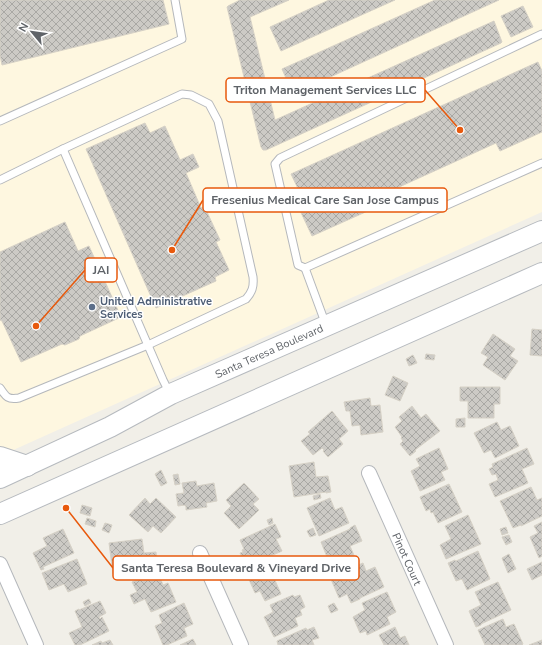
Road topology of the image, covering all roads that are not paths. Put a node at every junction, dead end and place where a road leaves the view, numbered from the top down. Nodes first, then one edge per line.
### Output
1 (174, 0) edge
2 (542, 34) edge
3 (0, 121) edge
4 (63, 149) junction
5 (542, 163) edge
6 (0, 180) edge
7 (542, 231) edge
8 (305, 268) junction
9 (542, 273) edge
10 (326, 326) junction
11 (148, 345) junction
12 (0, 388) edge
13 (170, 394) junction
14 (0, 457) edge
15 (26, 466) junction
16 (369, 473) dead end
17 (0, 478) edge
18 (0, 514) edge
19 (200, 554) dead end
20 (0, 564) edge
21 (36, 645) edge
22 (241, 645) edge
23 (446, 645) edge

1 - 3 lane
2 - 8 lane
4 - 6 lane
4 - 11 lane
4 - 11 lane
5 - 8 lane
7 - 10 main road, Santa Teresa Boulevard
8 - 10 lane
9 - 18 main road
10 - 13 main road, Santa Teresa Boulevard
11 - 12 lane
11 - 13 lane
13 - 15 main road, Santa Teresa Boulevard
14 - 15 main road
15 - 17 main road, Santa Teresa Boulevard
16 - 23 street, Pinot Court
19 - 22 street
20 - 21 street

